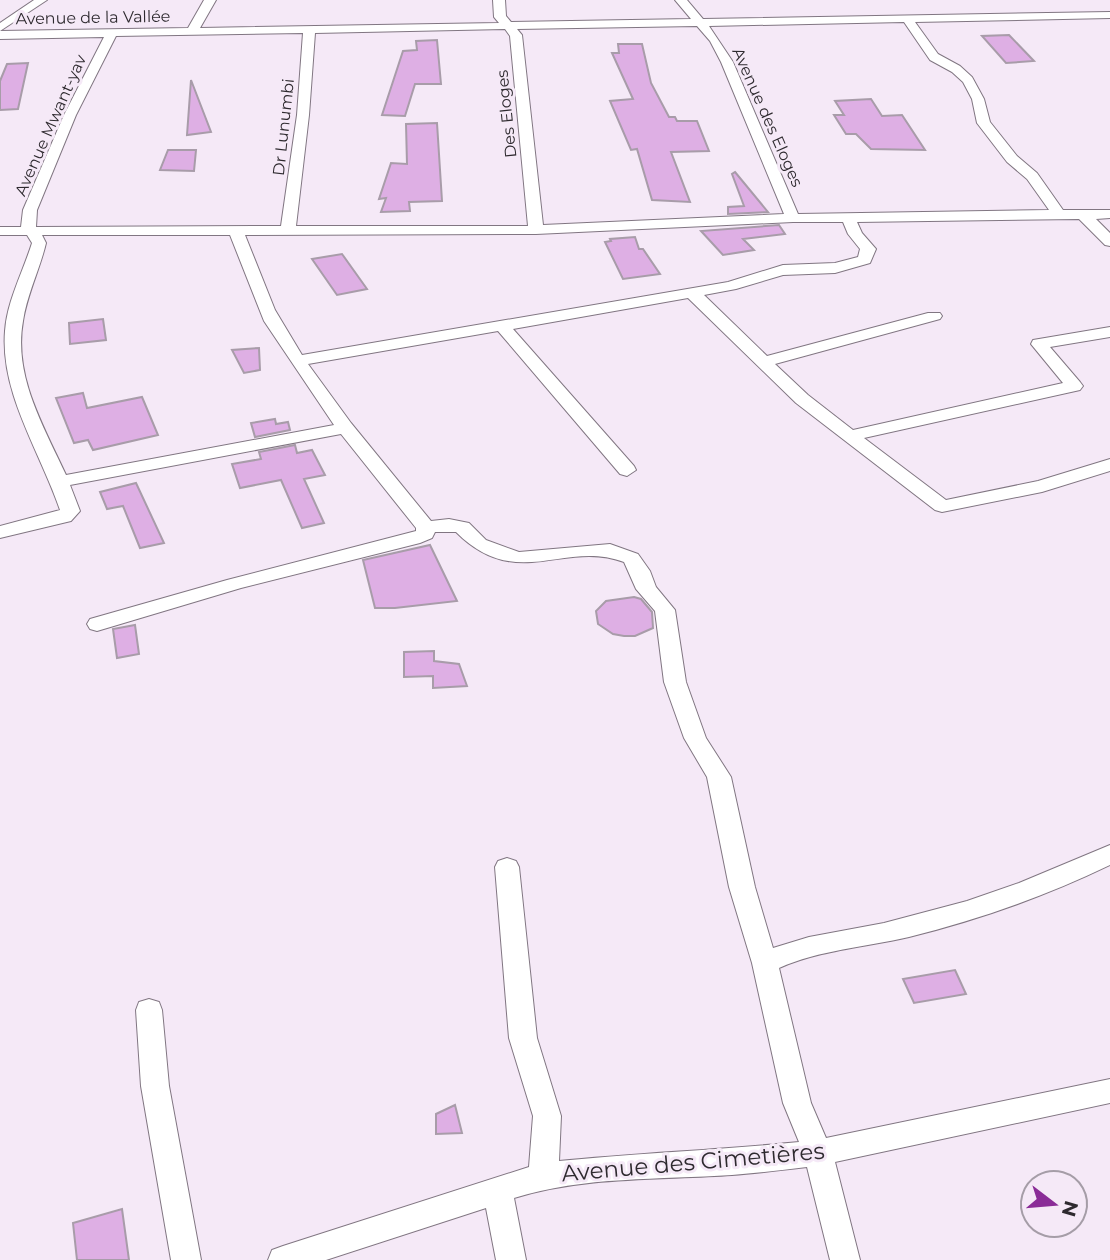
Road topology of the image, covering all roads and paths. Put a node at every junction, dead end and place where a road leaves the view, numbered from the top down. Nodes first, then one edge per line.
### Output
1 (41, 0) edge
2 (210, 0) edge
3 (499, 0) edge
4 (681, 0) edge
5 (1080, 0) edge
6 (895, 15) junction
7 (1105, 15) edge
8 (700, 23) junction
9 (509, 25) junction
10 (1110, 27) edge
11 (0, 28) edge
12 (309, 29) junction
13 (192, 31) junction
14 (112, 33) junction
15 (0, 35) edge
16 (1059, 215) junction
17 (1084, 215) junction
18 (1110, 215) edge
19 (848, 217) junction
20 (793, 218) junction
21 (288, 229) junction
22 (536, 230) junction
23 (0, 231) edge
24 (32, 231) junction
25 (236, 232) junction
26 (1110, 242) edge
27 (691, 292) junction
28 (934, 316) dead end
29 (502, 326) junction
30 (1110, 332) edge
31 (298, 361) junction
32 (764, 362) junction
33 (345, 428) junction
34 (849, 436) junction
35 (1110, 465) edge
36 (626, 470) dead end
37 (58, 482) junction
38 (426, 527) junction
39 (0, 532) edge
40 (97, 625) dead end
41 (1110, 853) edge
42 (507, 867) dead end
43 (765, 962) junction
44 (149, 1010) dead end
45 (1110, 1091) edge
46 (818, 1153) junction
47 (543, 1176) junction
48 (498, 1191) junction
49 (186, 1260) edge
50 (283, 1260) edge
51 (511, 1260) edge
52 (845, 1260) edge

1 - 11 street
2 - 13 street
3 - 9 street, Des Eloges
4 - 8 street, Avenue des Eloges
5 - 7 street
6 - 7 street, Avenue de la Vallée
6 - 8 street, Avenue de la Vallée
6 - 16 street
7 - 10 street
8 - 9 street, Avenue de la Vallée
8 - 20 street, Avenue des Eloges
9 - 12 street, Avenue de la Vallée
9 - 22 street, Des Eloges
12 - 13 street, Avenue de la Vallée
12 - 21 street, Dr Lunumbi
13 - 14 street, Avenue de la Vallée
14 - 15 street, Avenue de la Vallée
14 - 24 street, Avenue Mwant-yav
16 - 17 street
16 - 19 street
17 - 18 street
17 - 26 street
19 - 20 street
19 - 27 street
20 - 22 street
21 - 22 street
21 - 25 street
23 - 24 street
24 - 25 street
24 - 37 street, Avenue Mwant-yav
25 - 31 street
27 - 29 street
27 - 32 street
28 - 32 street
29 - 31 street
29 - 36 street
30 - 34 street
31 - 33 street
32 - 34 street
33 - 37 street
33 - 38 street
34 - 35 street
37 - 39 street
38 - 40 street
38 - 43 street
41 - 43 street
42 - 47 street
43 - 46 street
44 - 49 street
45 - 46 street, Avenue des Cimetières
46 - 47 street, Avenue des Cimetières
46 - 52 street
47 - 48 street, Avenue des Cimetières
48 - 50 street, Avenue des Cimetières
48 - 51 street

